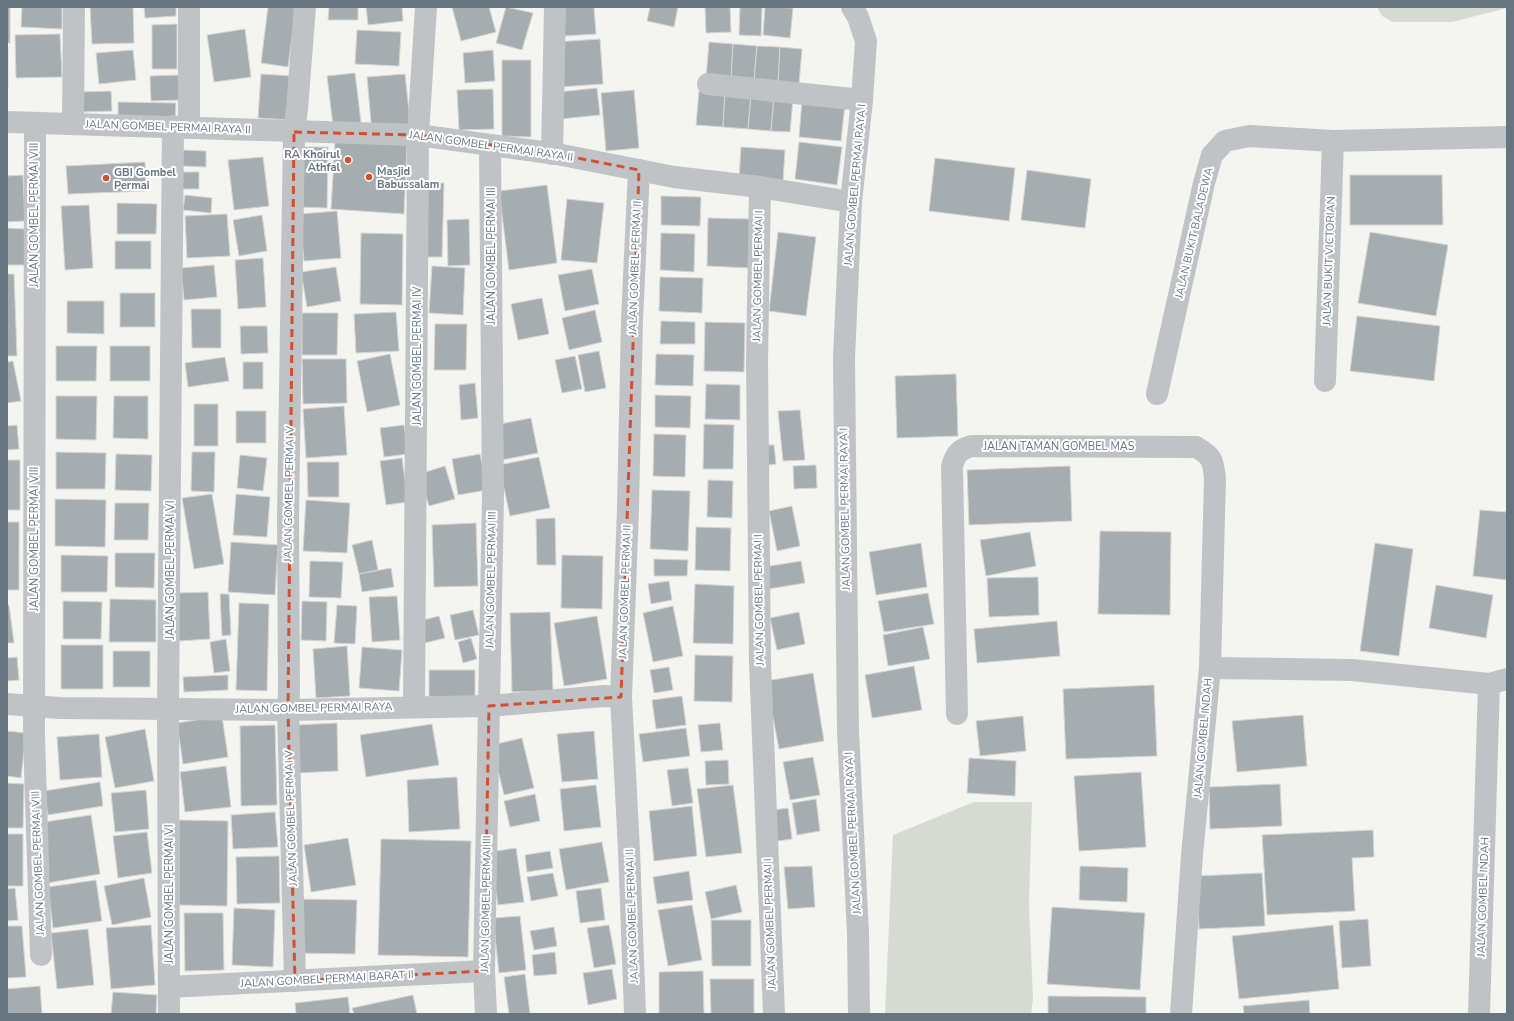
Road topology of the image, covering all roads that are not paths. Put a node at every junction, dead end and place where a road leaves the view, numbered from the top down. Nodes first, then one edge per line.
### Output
1 (74, 7) edge
2 (189, 7) edge
3 (305, 7) edge
4 (426, 7) edge
5 (556, 7) edge
6 (852, 7) edge
7 (708, 84) dead end
8 (862, 100) junction
9 (7, 122) edge
10 (35, 123) junction
11 (73, 123) junction
12 (181, 127) junction
13 (294, 132) junction
14 (418, 135) junction
15 (1507, 137) edge
16 (1333, 142) junction
17 (490, 146) junction
18 (552, 154) junction
19 (639, 170) junction
20 (760, 187) junction
21 (851, 202) junction
22 (1325, 382) dead end
23 (1157, 394) dead end
24 (1210, 668) junction
25 (1498, 682) edge
26 (621, 697) junction
27 (7, 704) edge
28 (414, 706) junction
29 (489, 706) junction
30 (34, 707) junction
31 (168, 708) junction
32 (288, 710) junction
33 (956, 714) dead end
34 (41, 955) dead end
35 (484, 971) junction
36 (295, 981) junction
37 (169, 987) junction
38 (169, 1014) edge
39 (486, 1014) edge
40 (635, 1014) edge
41 (774, 1014) edge
42 (859, 1014) edge
43 (1181, 1014) edge
44 (1479, 1014) edge

1 - 11 street
2 - 12 street, JALAN GOMBEL PERMAI VI
3 - 13 street, JALAN GOMBEL PERMAI V
4 - 14 street, JALAN GOMBEL PERMAI IV
5 - 18 street
6 - 8 street, JALAN GOMBEL PERMAI RAYA I
7 - 8 street
8 - 21 street, JALAN GOMBEL PERMAI RAYA I
9 - 10 street, JALAN GOMBEL PERMAI RAYA II
10 - 11 street, JALAN GOMBEL PERMAI RAYA II
10 - 30 street, JALAN GOMBEL PERMAI VIII
11 - 12 street, JALAN GOMBEL PERMAI RAYA II
12 - 13 street, JALAN GOMBEL PERMAI RAYA II
12 - 31 street, JALAN GOMBEL PERMAI VI
13 - 14 street, JALAN GOMBEL PERMAI RAYA II
13 - 32 street, JALAN GOMBEL PERMAI V
14 - 17 street, JALAN GOMBEL PERMAI RAYA II
14 - 28 street, JALAN GOMBEL PERMAI IV
15 - 16 street, JALAN BUKIT BALADEWA
16 - 22 street, JALAN BUKIT VICTORIAN
16 - 23 street, JALAN BUKIT BALADEWA
17 - 18 street, JALAN GOMBEL PERMAI RAYA II
17 - 29 street, JALAN GOMBEL PERMAI III
18 - 19 street, JALAN GOMBEL PERMAI RAYA II
19 - 20 street, JALAN GOMBEL PERMAI RAYA II
19 - 26 street, JALAN GOMBEL PERMAI II
20 - 21 street, JALAN GOMBEL PERMAI RAYA II
20 - 41 street, JALAN GOMBEL PERMAI I
21 - 42 street, JALAN GOMBEL PERMAI RAYA I
24 - 25 street, JALAN GOMBEL INDAH
24 - 33 street, JALAN TAMAN GOMBEL MAS
24 - 43 street, JALAN GOMBEL INDAH
25 - 44 street, JALAN GOMBEL INDAH
26 - 29 street, JALAN GOMBEL PERMAI RAYA
26 - 40 street, JALAN GOMBEL PERMAI II
27 - 30 street, JALAN GOMBEL PERMAI RAYA
28 - 29 street, JALAN GOMBEL PERMAI RAYA
28 - 32 street, JALAN GOMBEL PERMAI RAYA
29 - 35 street, JALAN GOMBEL PERMAI III
30 - 31 street, JALAN GOMBEL PERMAI RAYA
30 - 34 street, JALAN GOMBEL PERMAI VIII
31 - 32 street, JALAN GOMBEL PERMAI RAYA
31 - 37 street, JALAN GOMBEL PERMAI VI
32 - 36 street, JALAN GOMBEL PERMAI V
35 - 36 street, JALAN GOMBEL PERMAI BARAT II
35 - 39 street, JALAN GOMBEL PERMAI III
36 - 37 street, JALAN GOMBEL PERMAI BARAT II
37 - 38 street, JALAN GOMBEL PERMAI VI

